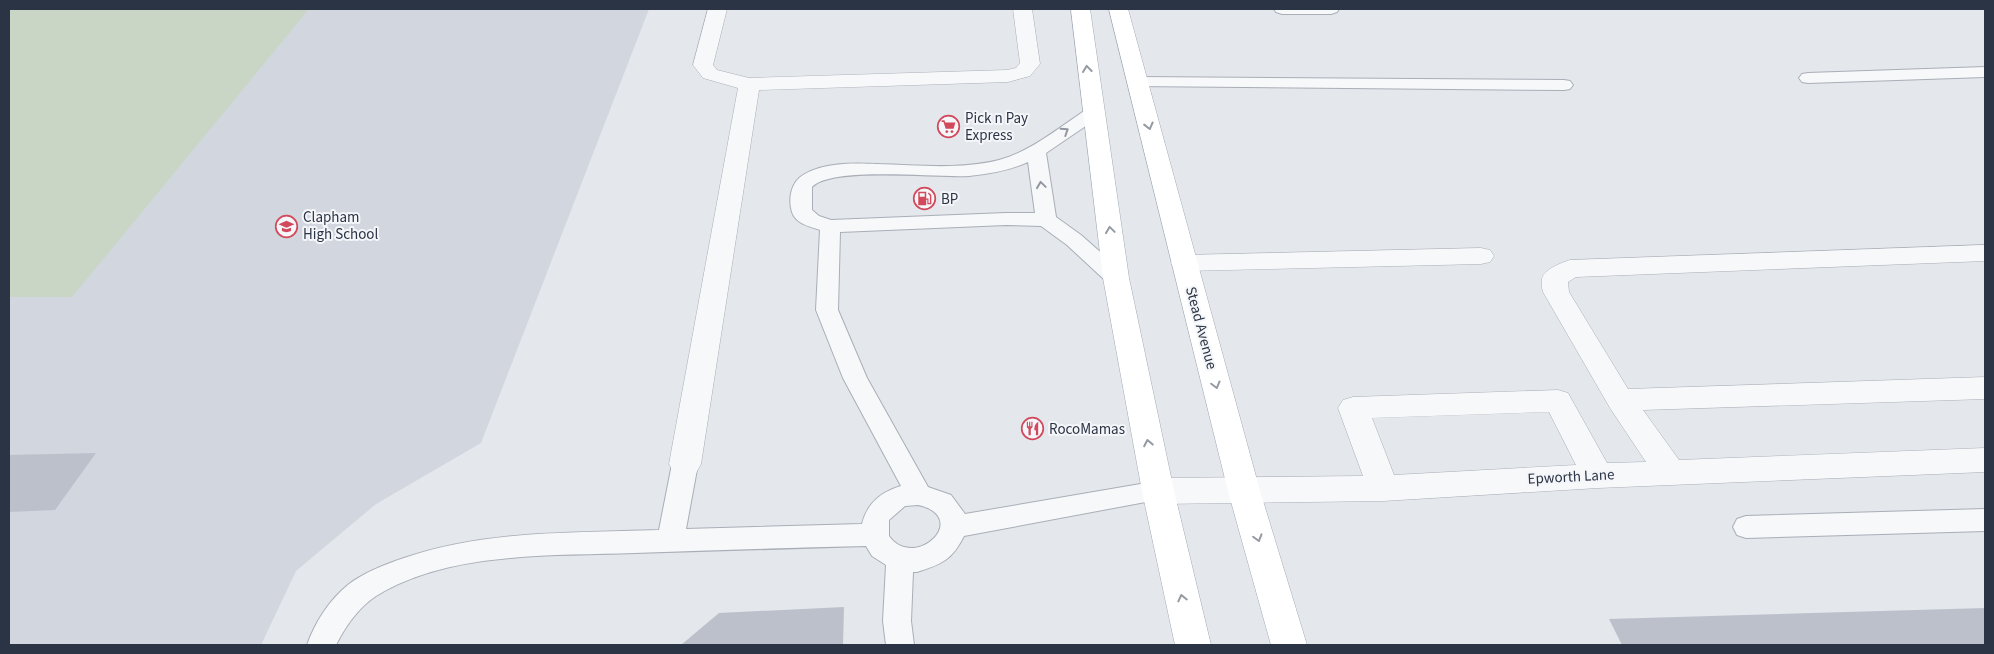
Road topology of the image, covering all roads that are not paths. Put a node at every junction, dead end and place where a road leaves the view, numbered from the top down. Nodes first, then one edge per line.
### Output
1 (716, 9) edge
2 (1022, 9) edge
3 (1080, 9) edge
4 (1118, 9) edge
5 (1282, 9) edge
6 (1331, 9) edge
7 (1985, 72) edge
8 (1808, 78) dead end
9 (1138, 82) junction
10 (748, 84) junction
11 (1564, 85) dead end
12 (1094, 113) junction
13 (1036, 150) junction
14 (1046, 220) junction
15 (830, 226) junction
16 (1985, 253) edge
17 (1481, 256) dead end
18 (1184, 264) junction
19 (1116, 278) junction
20 (1985, 388) edge
21 (1620, 400) junction
22 (1985, 460) edge
23 (684, 464) joint
24 (1672, 474) junction
25 (1598, 476) junction
26 (1383, 488) junction
27 (1158, 491) junction
28 (1244, 491) junction
29 (920, 494) junction
30 (1985, 520) edge
31 (955, 527) junction
32 (1746, 527) dead end
33 (874, 536) junction
34 (670, 540) junction
35 (900, 559) junction
36 (321, 645) edge
37 (900, 645) edge
38 (1193, 645) edge
39 (1289, 645) edge

1 - 10 street
2 - 10 street
12 -> 3 main road
4 - 9 main road, Stead Avenue
5 - 6 lane
7 - 8 lane
9 - 11 lane
9 -> 18 main road, Stead Avenue
10 - 23 street
13 -> 12 lane
19 -> 12 main road
14 -> 13 lane
13 - 15 lane
14 - 15 lane
14 - 19 lane
15 - 29 lane
16 - 21 street
17 - 18 street
18 -> 28 main road, Stead Avenue
27 -> 19 main road
20 - 21 street
21 - 24 street
22 - 24 street, Epworth Lane
23 - 34 lane
24 - 25 street, Epworth Lane
25 - 26 street, Epworth Lane
25 - 26 street
26 - 28 street, Epworth Lane
27 - 28 street, Epworth Lane
27 - 31 lane
38 -> 27 main road
28 -> 39 main road, Stead Avenue
29 - 31 lane
29 - 33 lane
30 - 32 lane
31 - 35 lane
33 - 34 lane
33 - 35 lane
34 - 36 lane
35 - 37 lane

